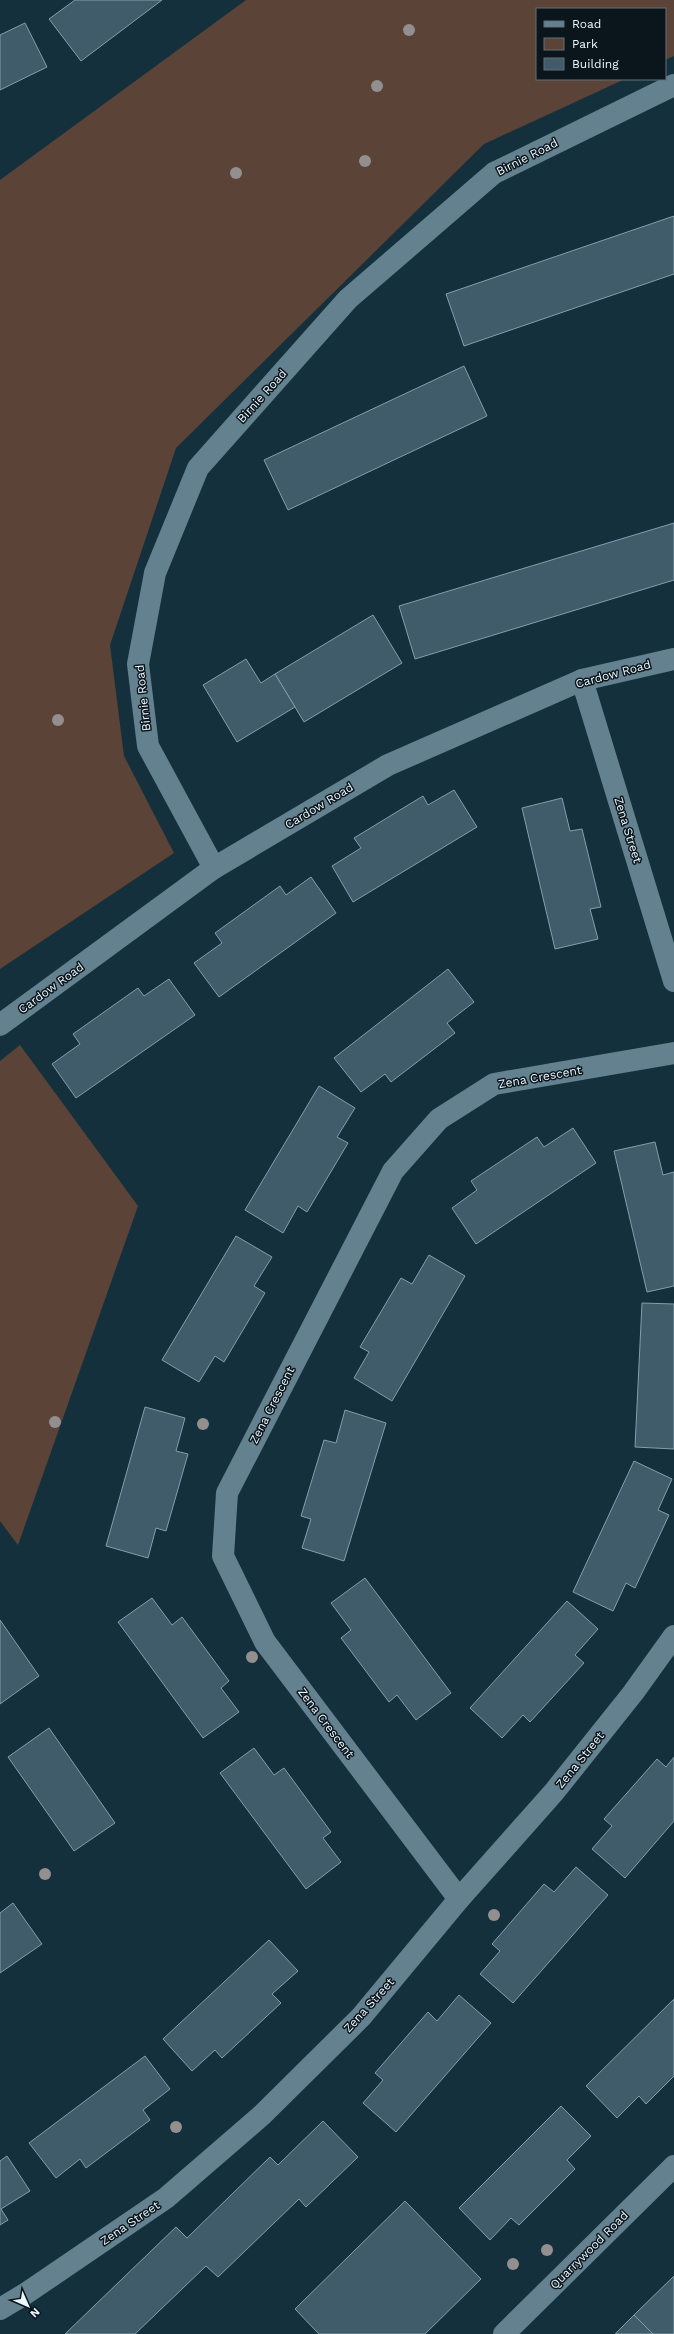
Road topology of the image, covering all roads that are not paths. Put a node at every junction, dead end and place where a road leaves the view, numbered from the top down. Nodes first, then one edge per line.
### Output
1 (674, 84) edge
2 (674, 659) edge
3 (582, 680) junction
4 (214, 868) junction
5 (674, 981) edge
6 (0, 1025) edge
7 (674, 1053) edge
8 (674, 1636) edge
9 (459, 1899) junction
10 (674, 2166) edge
11 (0, 2309) edge
12 (504, 2334) edge

1 - 4 street, Birnie Road
2 - 3 street, Cardow Road
3 - 4 street, Cardow Road
3 - 5 street, Zena Street
4 - 6 street, Cardow Road
7 - 9 street, Zena Crescent
8 - 9 street, Zena Street
9 - 11 street, Zena Street
10 - 12 street, Quarrywood Road

